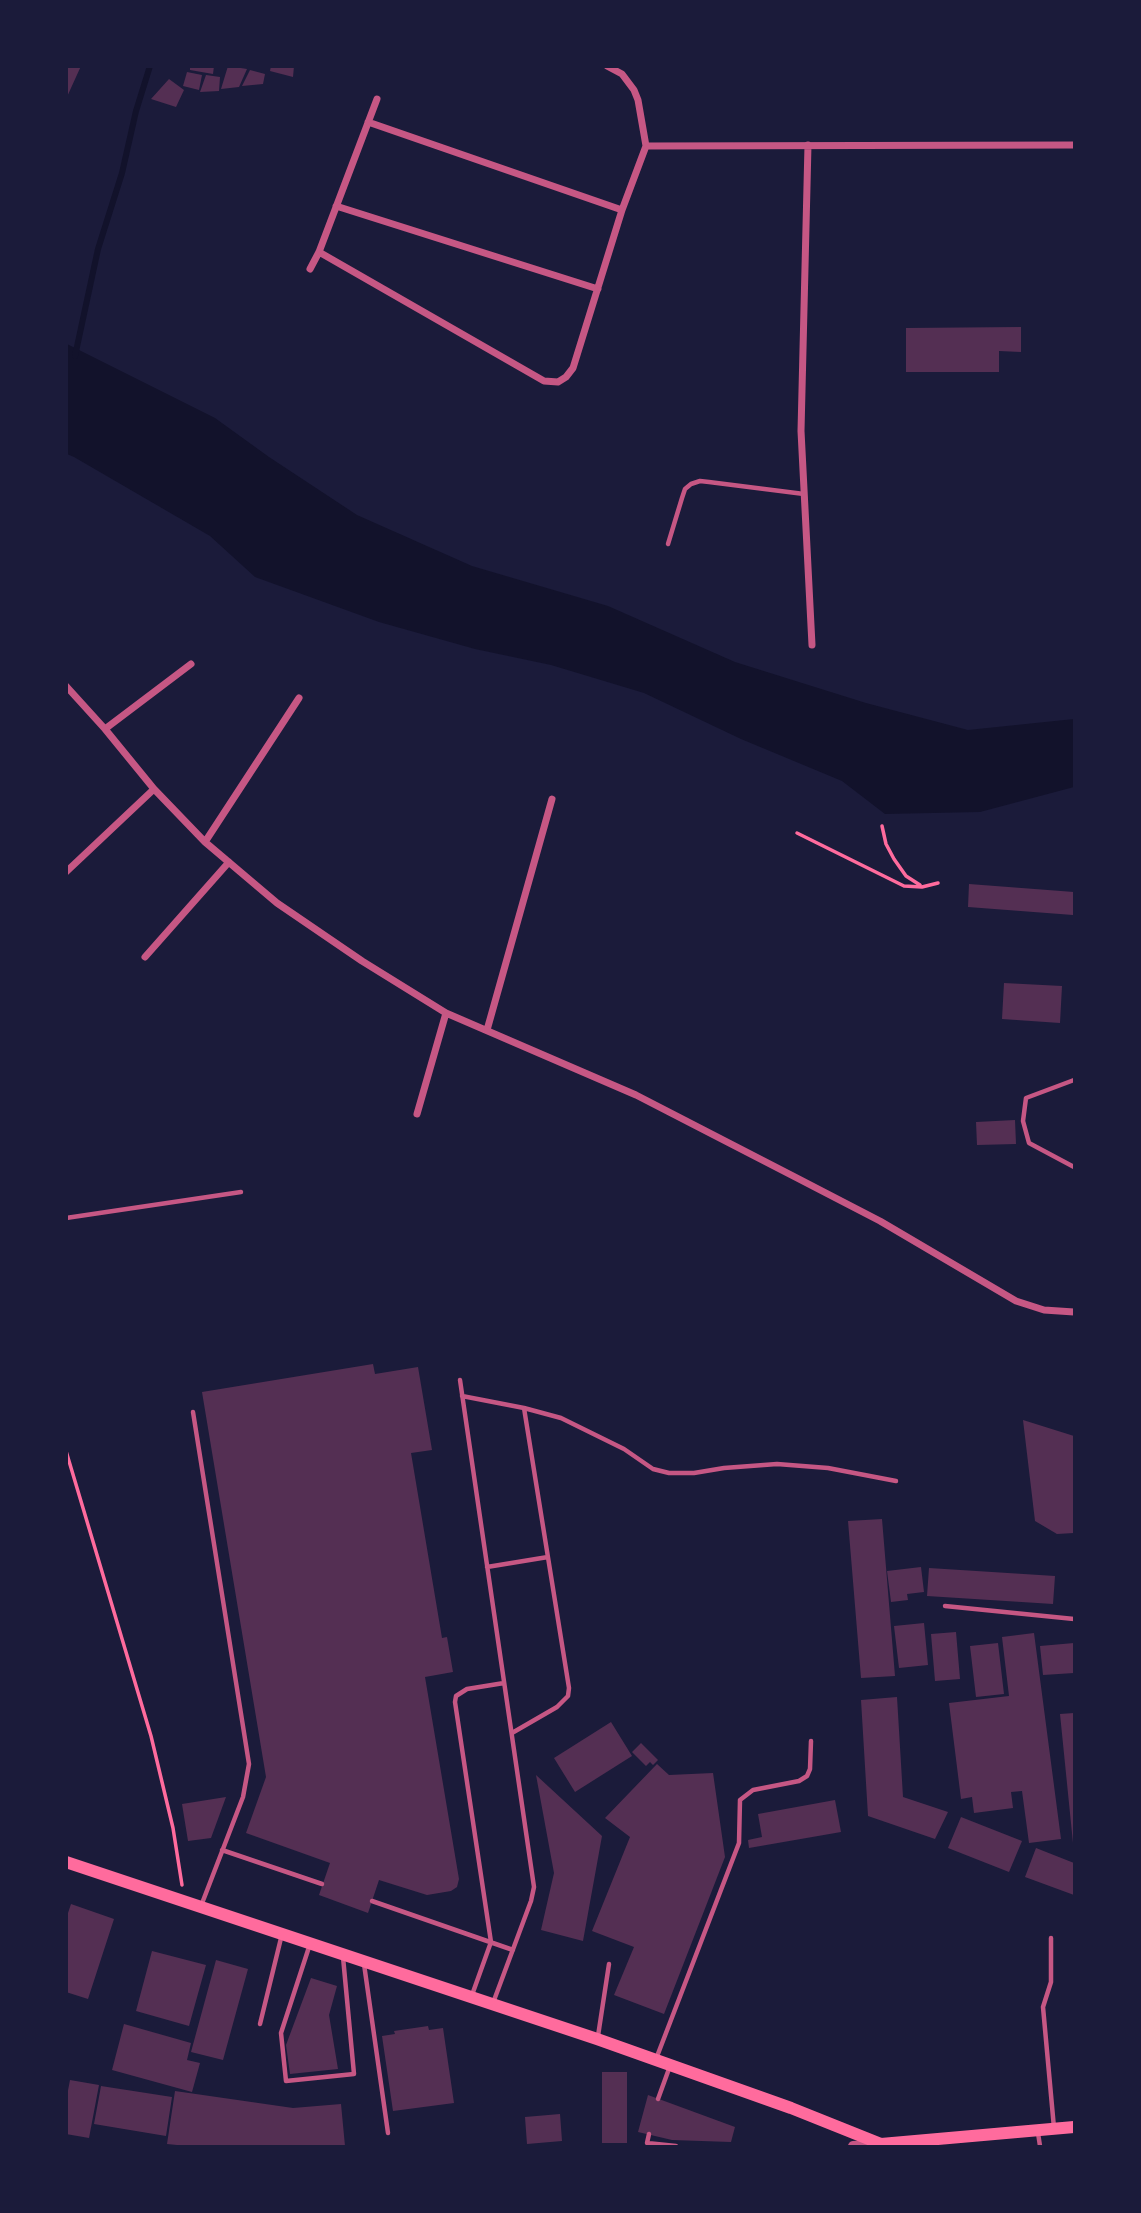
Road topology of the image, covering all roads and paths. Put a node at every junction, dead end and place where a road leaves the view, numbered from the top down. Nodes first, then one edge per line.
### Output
1 (607, 66) edge
2 (377, 99) dead end
3 (368, 122) junction
4 (808, 145) junction
5 (1074, 145) edge
6 (646, 146) junction
7 (336, 206) junction
8 (622, 210) junction
9 (319, 252) junction
10 (310, 269) dead end
11 (598, 289) junction
12 (804, 494) junction
13 (668, 544) dead end
14 (812, 645) dead end
15 (191, 664) dead end
16 (66, 686) edge
17 (299, 698) dead end
18 (105, 729) junction
19 (154, 789) junction
20 (552, 799) dead end
21 (882, 826) dead end
22 (797, 832) dead end
23 (205, 842) junction
24 (229, 862) junction
25 (66, 872) edge
26 (938, 883) dead end
27 (922, 887) junction
28 (145, 957) dead end
29 (446, 1013) junction
30 (487, 1030) junction
31 (1074, 1080) edge
32 (417, 1114) dead end
33 (1074, 1167) edge
34 (241, 1192) dead end
35 (66, 1218) edge
36 (1074, 1312) edge
37 (460, 1380) dead end
38 (462, 1396) junction
39 (524, 1408) junction
40 (193, 1412) dead end
41 (66, 1451) edge
42 (896, 1481) dead end
43 (548, 1557) junction
44 (487, 1567) junction
45 (945, 1606) dead end
46 (1074, 1619) edge
47 (504, 1683) junction
48 (512, 1733) junction
49 (811, 1741) dead end
50 (222, 1850) junction
51 (66, 1862) edge
52 (322, 1884) dead end
53 (183, 1901) junction
54 (372, 1901) dead end
55 (200, 1906) junction
56 (283, 1934) junction
57 (1051, 1938) dead end
58 (491, 1942) junction
59 (310, 1943) junction
60 (513, 1950) junction
61 (343, 1954) junction
62 (363, 1961) junction
63 (609, 1964) dead end
64 (471, 1997) junction
65 (493, 2004) junction
66 (260, 2024) dead end
67 (597, 2039) junction
68 (656, 2060) junction
69 (671, 2065) junction
70 (658, 2099) dead end
71 (1074, 2127) edge
72 (1054, 2129) junction
73 (1038, 2130) junction
74 (388, 2133) dead end
75 (649, 2134) dead end
76 (883, 2145) edge
77 (676, 2147) edge
78 (853, 2147) edge
79 (1040, 2147) edge

1 - 6 street
2 - 3 street
3 - 7 street
3 - 8 street
4 - 5 street
4 - 6 street
4 - 12 street
6 - 8 street
7 - 9 street
7 - 11 street
8 - 11 street
9 - 10 street
9 - 11 street
12 - 13 lane
12 - 14 street
15 - 18 street
16 - 18 street
17 - 23 street
18 - 19 street
19 - 23 street
19 - 25 street
20 - 30 street
21 - 27 path
22 - 27 path
23 - 24 street
24 - 28 street
24 - 29 street
26 - 27 path
29 - 30 street
29 - 32 street
30 - 36 street
31 - 33 lane
34 - 35 lane
37 - 38 lane
38 - 39 lane
38 - 44 lane
39 - 42 lane
39 - 43 lane
40 - 50 lane
41 - 53 path
43 - 44 lane
43 - 48 lane
44 - 47 lane
45 - 46 lane
47 - 48 lane
47 - 58 lane
48 - 60 lane
49 - 68 lane
50 - 52 lane
50 - 55 lane
51 - 53 main road
53 - 55 main road
54 - 58 lane
55 - 56 main road
56 - 59 main road
56 - 66 lane
57 - 72 lane
58 - 60 lane
58 - 64 lane
59 - 61 main road
59 - 61 lane
60 - 65 lane
61 - 62 main road
62 - 64 main road
62 - 74 lane
63 - 67 lane
64 - 65 main road
65 - 67 main road
67 - 68 main road
68 - 69 main road
69 - 70 lane
69 - 76 main road
71 - 72 main road
72 - 73 main road
73 - 76 main road
73 - 79 lane
75 - 77 lane
76 - 78 street

